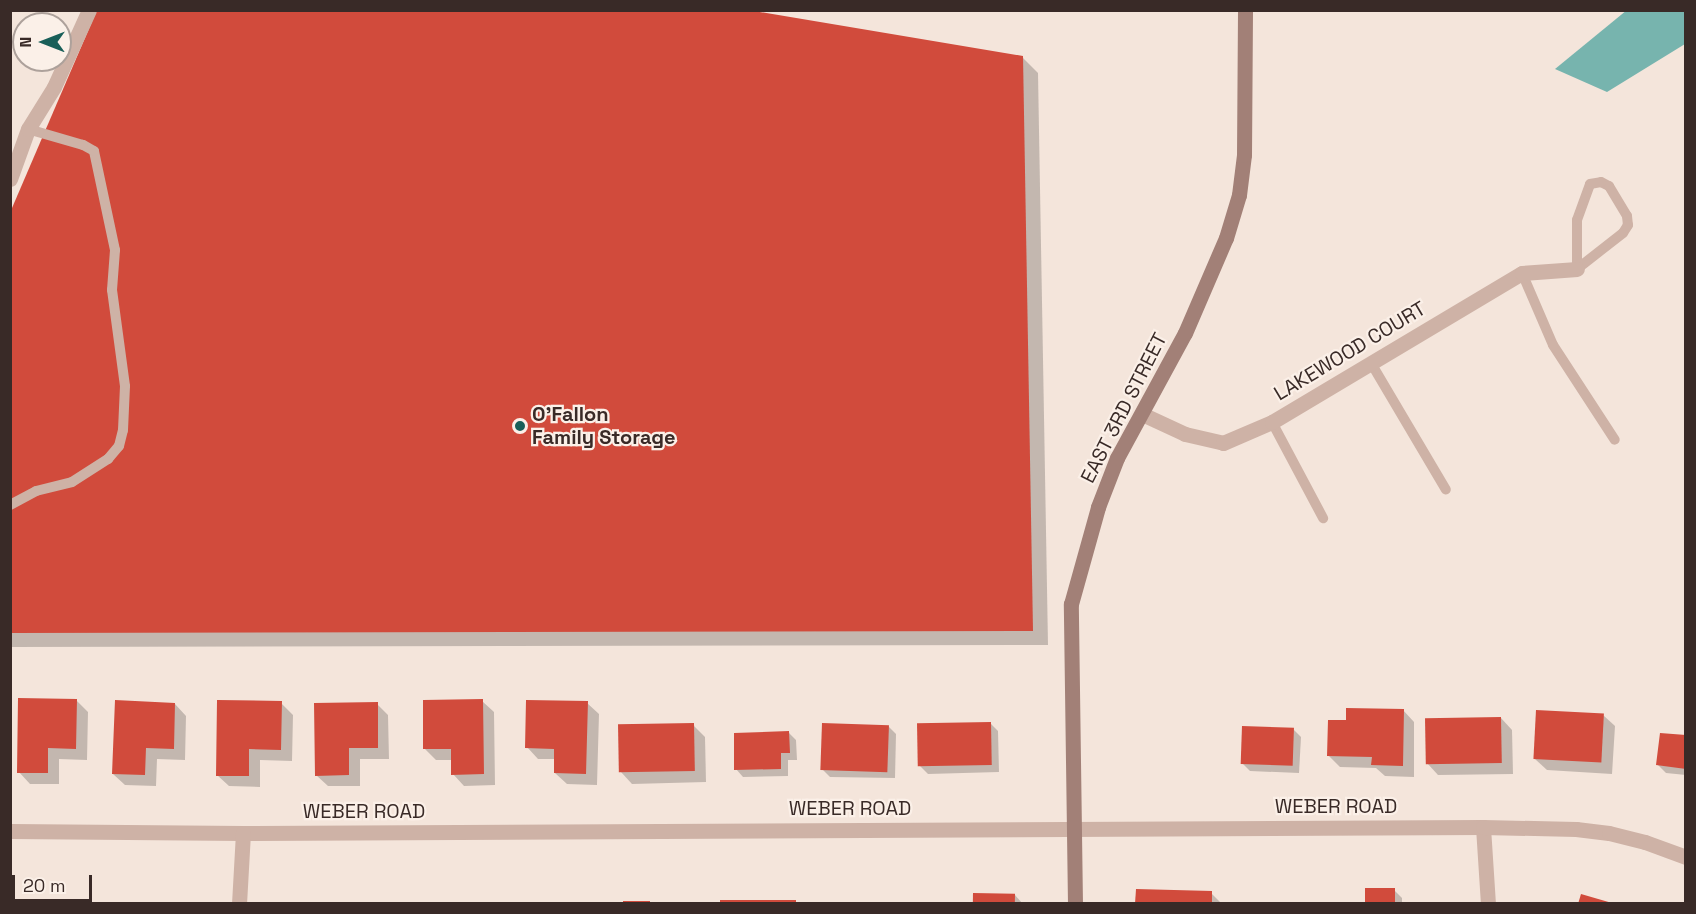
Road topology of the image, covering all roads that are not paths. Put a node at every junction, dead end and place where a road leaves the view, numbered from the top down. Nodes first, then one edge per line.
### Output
1 (89, 10) edge
2 (1245, 10) edge
3 (28, 129) junction
4 (10, 179) edge
5 (1577, 269) junction
6 (1522, 273) junction
7 (1371, 363) junction
8 (1142, 414) junction
9 (1272, 422) junction
10 (1615, 440) dead end
11 (1446, 490) dead end
12 (10, 505) edge
13 (1323, 518) dead end
14 (1483, 826) junction
15 (1075, 827) junction
16 (10, 831) edge
17 (243, 833) junction
18 (1686, 857) edge
19 (239, 903) edge
20 (1075, 903) edge
21 (1488, 903) edge

1 - 3 street
2 - 8 street, EAST 3RD STREET
3 - 4 street
3 - 12 lane
5 - 5 lane
5 - 6 street, LAKEWOOD COURT
6 - 7 street, LAKEWOOD COURT
6 - 10 lane
7 - 9 street, LAKEWOOD COURT
7 - 11 lane
8 - 9 street, LAKEWOOD COURT
8 - 15 street, EAST 3RD STREET
9 - 13 lane
14 - 15 street, WEBER ROAD
14 - 18 street, WEBER ROAD
14 - 21 street
15 - 17 street, WEBER ROAD
15 - 20 street, EAST 3RD STREET
16 - 17 street, WEBER ROAD
17 - 19 street

